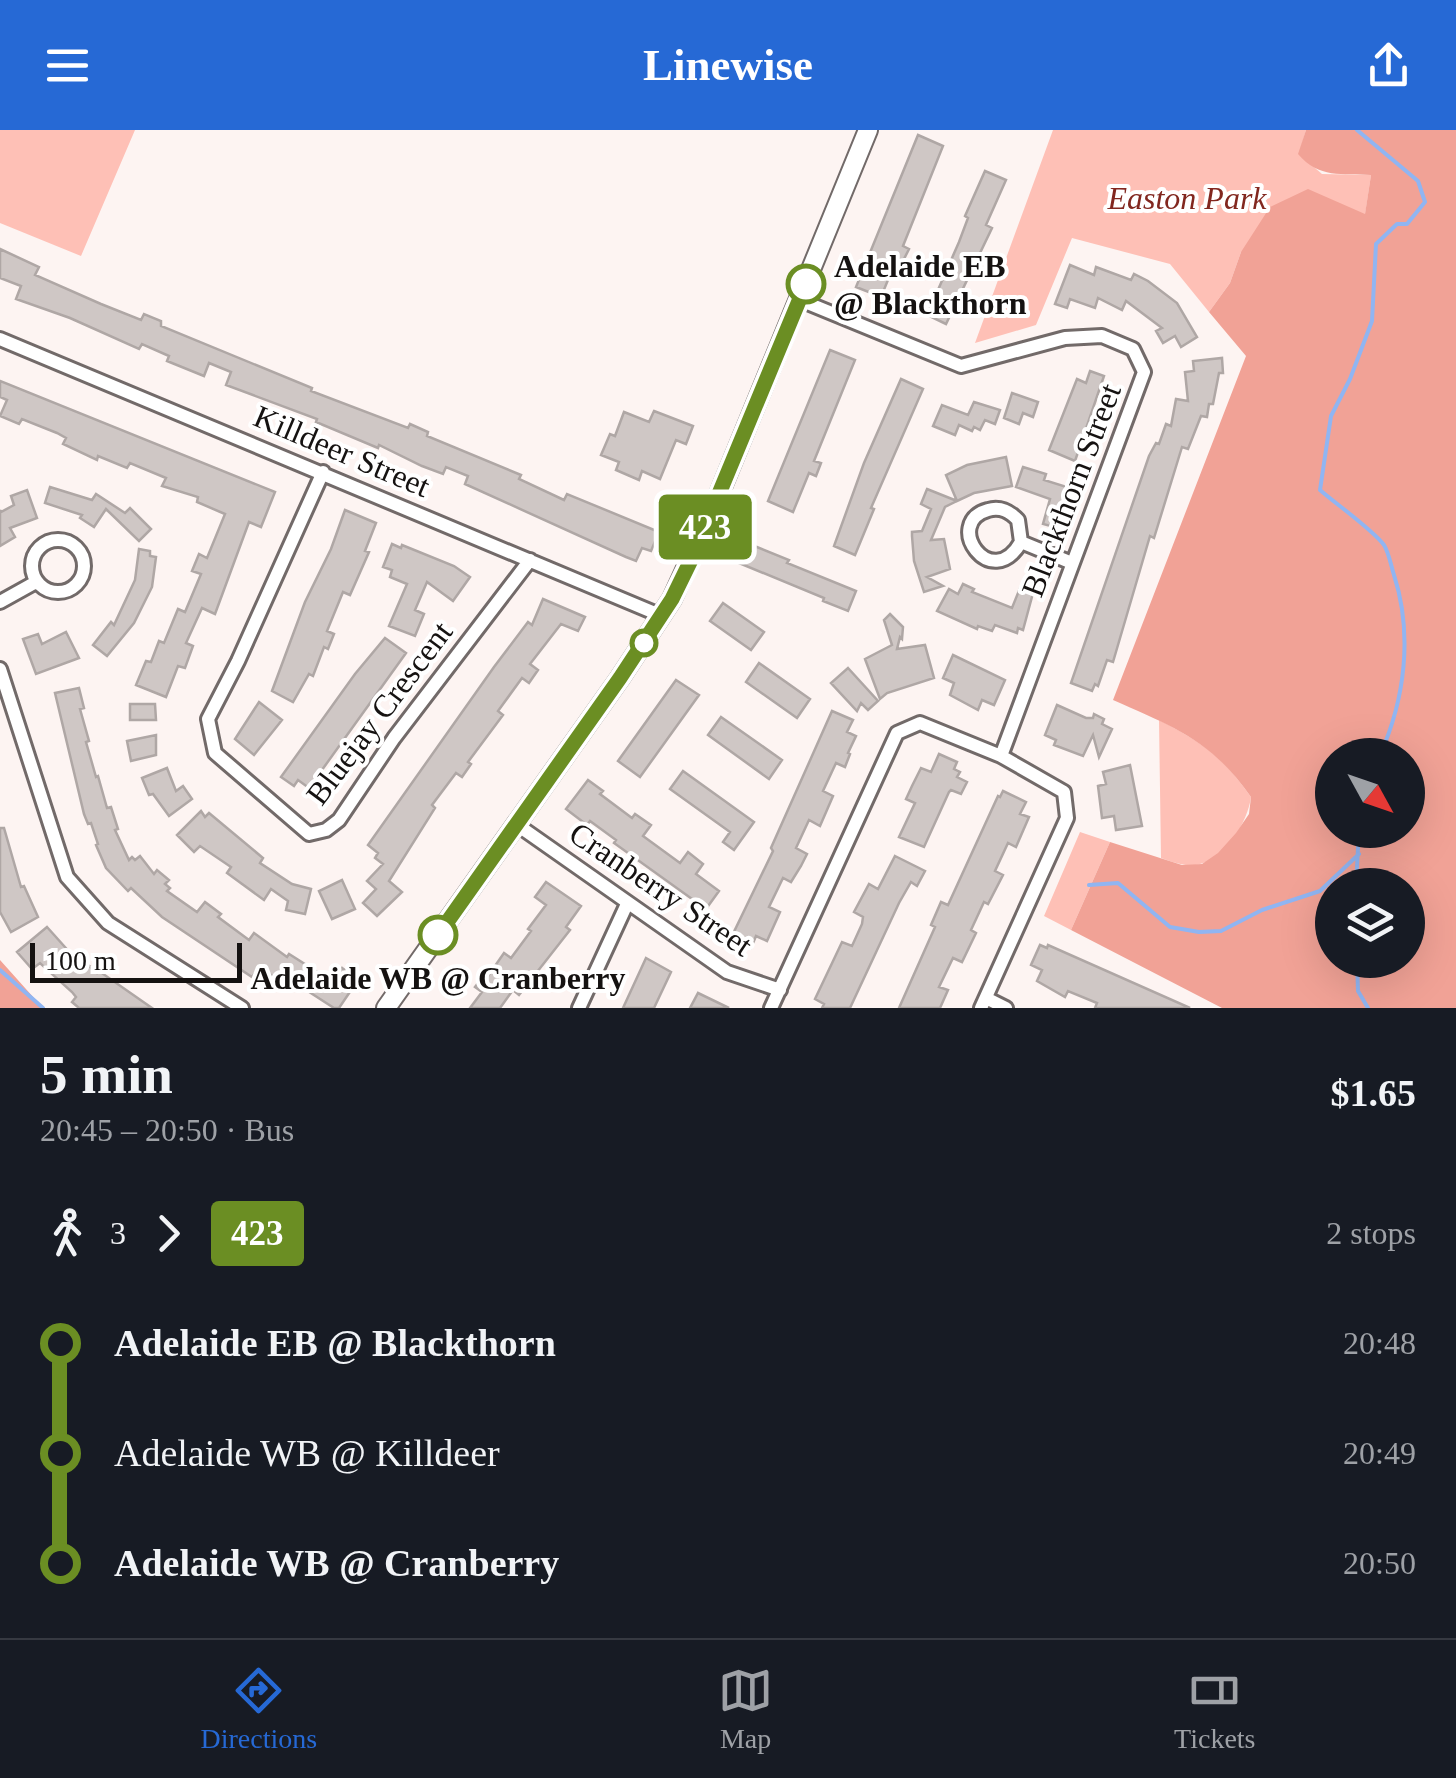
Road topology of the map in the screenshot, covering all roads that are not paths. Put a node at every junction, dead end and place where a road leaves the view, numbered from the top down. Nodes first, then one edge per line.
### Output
1 (868, 130) edge
2 (800, 300) junction
3 (0, 339) edge
4 (323, 472) junction
5 (1021, 542) junction
6 (530, 560) junction
7 (1072, 563) junction
8 (36, 582) junction
9 (0, 602) edge
10 (662, 616) junction
11 (0, 670) edge
12 (1001, 756) junction
13 (516, 824) junction
14 (627, 904) junction
15 (780, 990) junction
16 (983, 1003) edge
17 (242, 1008) edge
18 (386, 1008) edge
19 (579, 1008) edge
20 (772, 1008) edge
21 (1006, 1008) edge

1 - 2 main road
2 - 7 street, Blackthorn Street
2 - 10 main road
3 - 4 street, Killdeer Street
4 - 6 street, Killdeer Street
4 - 6 street, Bluejay Crescent
5 - 5 street
5 - 7 street
6 - 10 street, Killdeer Street
7 - 12 street, Blackthorn Street
8 - 8 street
8 - 9 street
10 - 13 main road
11 - 17 street
12 - 15 street
12 - 16 street
13 - 14 street, Cranberry Street
13 - 18 main road
14 - 15 street, Cranberry Street
14 - 19 street
15 - 20 street
16 - 21 street

